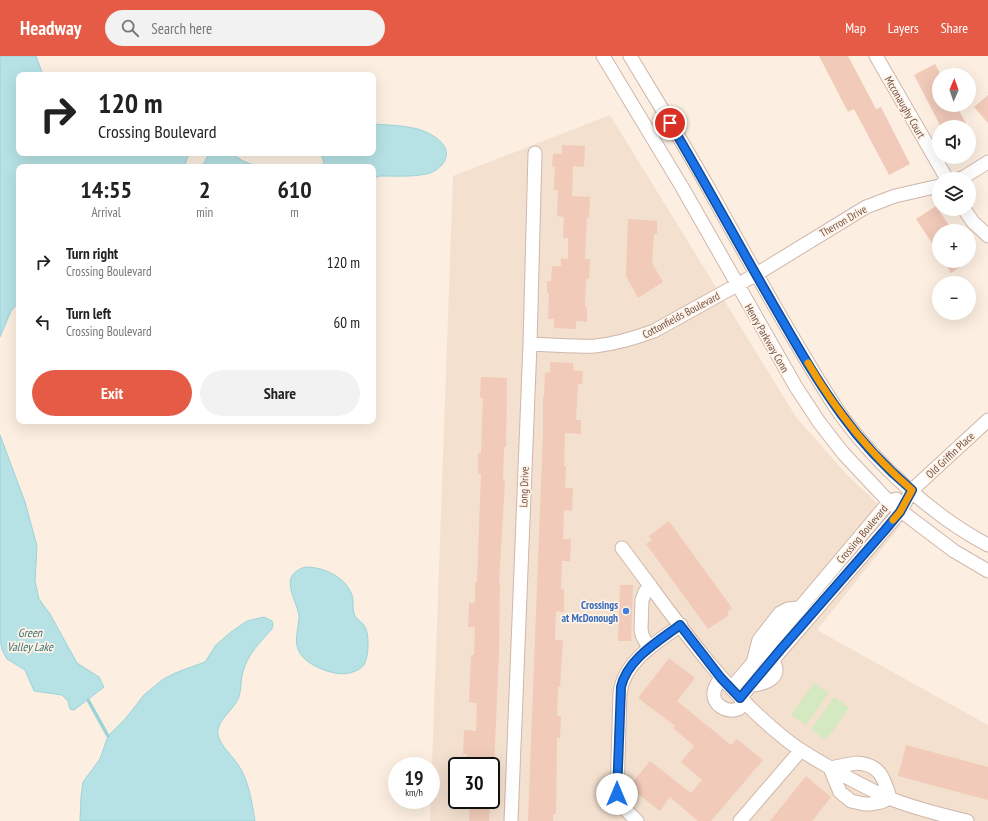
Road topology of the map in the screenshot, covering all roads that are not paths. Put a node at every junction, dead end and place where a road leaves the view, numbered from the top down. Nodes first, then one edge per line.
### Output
1 (604, 56) edge
2 (630, 56) edge
3 (876, 56) edge
4 (535, 153) dead end
5 (988, 162) edge
6 (943, 172) edge
7 (972, 172) edge
8 (932, 188) edge
9 (969, 216) edge
10 (988, 236) edge
11 (755, 274) junction
12 (736, 285) junction
13 (530, 344) junction
14 (988, 420) edge
15 (912, 490) junction
16 (889, 502) junction
17 (900, 512) junction
18 (988, 545) edge
19 (622, 548) dead end
20 (838, 563) junction
21 (988, 571) edge
22 (848, 573) junction
23 (650, 585) junction
24 (798, 608) junction
25 (809, 617) junction
26 (680, 625) junction
27 (778, 634) junction
28 (649, 648) junction
29 (762, 658) junction
30 (721, 678) junction
31 (731, 688) junction
32 (743, 700) junction
33 (801, 750) junction
34 (830, 768) junction
35 (890, 798) junction
36 (922, 815) edge
37 (511, 821) edge
38 (637, 821) edge
39 (740, 821) edge
40 (967, 821) edge

1 - 12 street, Henry Parkway Conn
2 - 11 street, Henry Parkway Conn
3 - 6 street, Mcconaughy Court
4 - 13 street, Long Drive
5 - 7 street
8 - 11 street, Therron Drive
9 - 10 street
11 - 12 street, Cottonfields Boulevard
11 - 15 street, Henry Parkway Conn
12 - 13 street, Cottonfields Boulevard
12 - 16 street, Henry Parkway Conn
13 - 37 street, Long Drive
14 - 15 street, Old Griffin Place
15 - 16 street, Crossing Boulevard
15 - 17 street, Crossing Boulevard
15 - 18 street, Henry Parkway Conn
16 - 17 street, Henry Parkway Conn
16 - 20 street, Crossing Boulevard
17 - 21 street, Henry Parkway Conn
17 - 22 street, Crossing Boulevard
19 - 23 street
20 - 22 street
20 - 24 street, Crossing Boulevard
22 - 25 street, Crossing Boulevard
23 - 26 street
23 - 28 street
24 - 25 street
24 - 27 street, Crossing Boulevard
25 - 27 street, Crossing Boulevard
26 - 28 street
26 - 30 street
27 - 29 street, Crossing Boulevard
27 - 29 street, Crossing Boulevard
28 - 38 street
29 - 31 street, Crossing Boulevard
29 - 32 street
30 - 31 street
30 - 32 street
31 - 32 street
32 - 33 street
33 - 34 street
33 - 39 street
34 - 35 street
34 - 35 street
34 - 35 street
35 - 36 street
36 - 40 street

